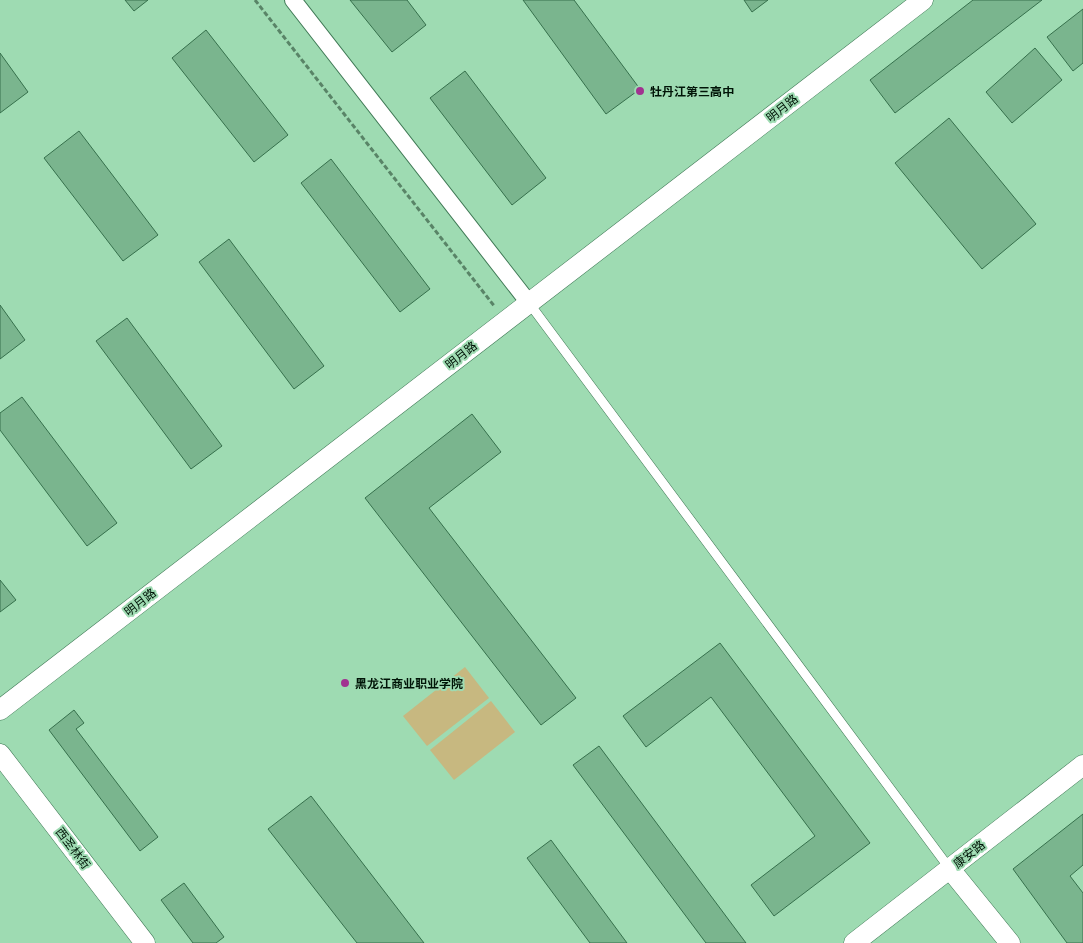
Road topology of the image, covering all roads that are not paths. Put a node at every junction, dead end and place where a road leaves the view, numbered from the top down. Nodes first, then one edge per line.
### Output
1 (293, 0) edge
2 (923, 0) edge
3 (529, 303) junction
4 (0, 710) edge
5 (0, 754) edge
6 (1083, 765) edge
7 (950, 869) junction
8 (145, 943) edge
9 (854, 943) edge
10 (1010, 943) edge

1 - 3 street
2 - 3 street, 明月路
3 - 4 street, 明月路
3 - 7 lane
5 - 8 street, 西圣林街
6 - 7 street, 康安路
7 - 9 street, 康安路
7 - 10 street

